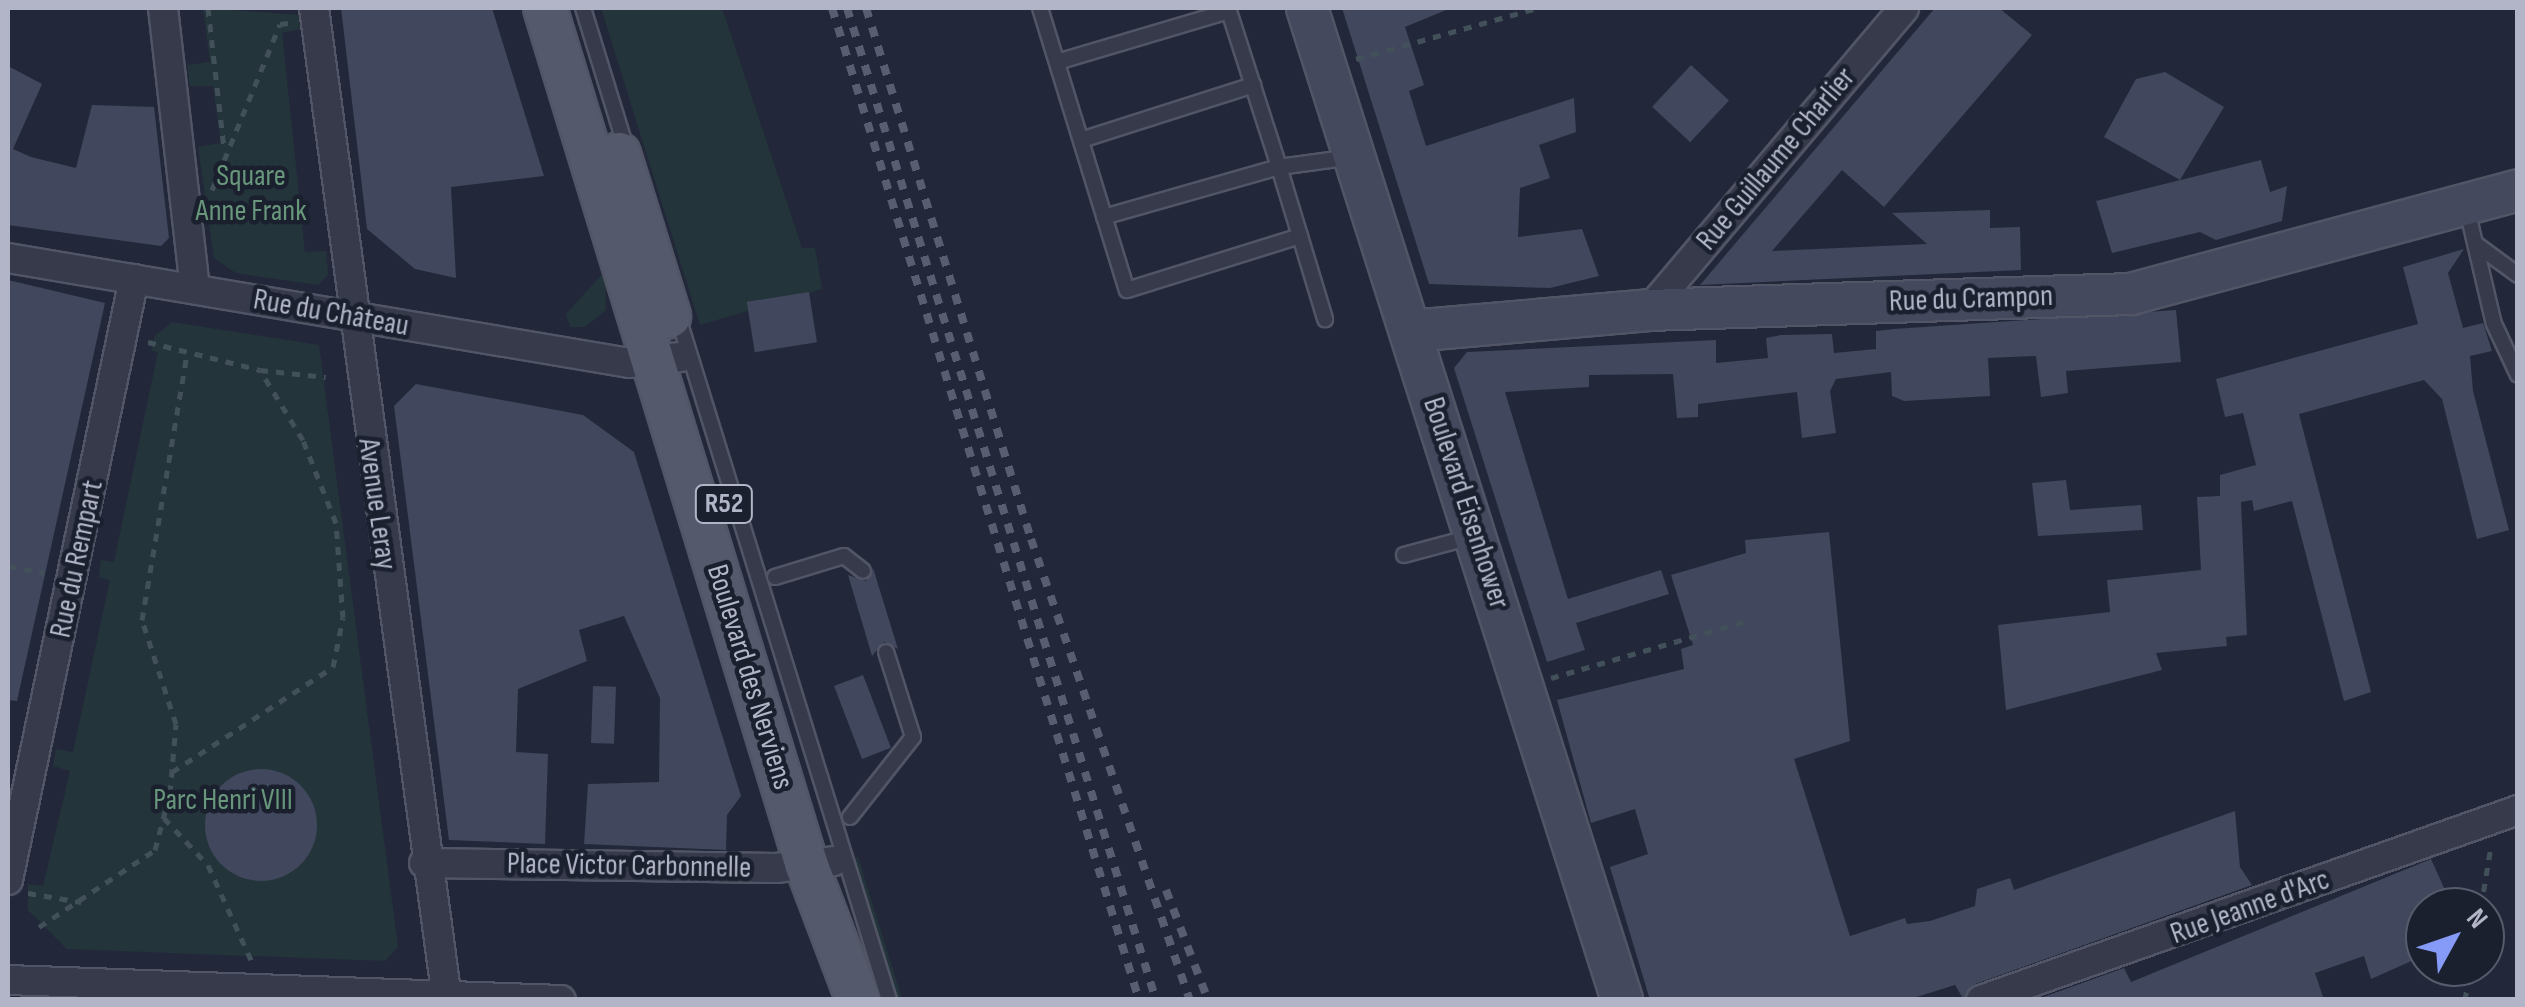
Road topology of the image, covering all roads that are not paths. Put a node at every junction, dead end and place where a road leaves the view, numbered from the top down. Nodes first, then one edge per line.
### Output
1 (163, 8) edge
2 (314, 8) edge
3 (545, 8) edge
4 (574, 8) edge
5 (583, 8) edge
6 (1040, 8) edge
7 (1307, 8) edge
8 (1904, 8) edge
9 (1229, 9) edge
10 (1057, 62) junction
11 (1254, 85) junction
12 (1081, 140) junction
13 (1353, 157) junction
14 (1279, 166) junction
15 (2518, 190) edge
16 (2465, 204) junction
17 (1104, 217) junction
18 (1300, 236) junction
19 (2476, 245) junction
20 (8, 258) edge
21 (2518, 275) edge
22 (134, 279) junction
23 (195, 289) junction
24 (1649, 310) junction
25 (350, 315) junction
26 (1325, 318) dead end
27 (1411, 332) junction
28 (668, 361) junction
29 (2518, 374) edge
30 (1477, 536) junction
31 (1404, 556) dead end
32 (863, 571) dead end
33 (775, 577) dead end
34 (886, 652) dead end
35 (2507, 814) edge
36 (850, 817) dead end
37 (12, 839) edge
38 (424, 863) junction
39 (821, 863) junction
40 (8, 880) edge
41 (8, 980) edge
42 (118, 991) edge
43 (296, 996) edge
44 (447, 998) edge
45 (562, 1000) edge
46 (858, 1000) edge
47 (878, 1000) edge
48 (889, 1000) edge
49 (1622, 1000) edge
50 (1981, 1000) edge

1 - 23 street
2 - 25 street, Avenue Leray
3 - 28 main road, Boulevard des Nerviens / R52
4 - 28 main road, Boulevard des Nerviens / R52
5 - 48 lane
6 - 10 lane
7 - 13 street, Boulevard Eisenhower
8 - 24 street, Rue Guillaume Charlier
9 - 10 lane
9 - 11 lane
10 - 12 lane
11 - 12 lane
11 - 14 lane
12 - 17 lane
13 - 14 lane
13 - 27 street, Boulevard Eisenhower
14 - 17 lane
14 - 18 lane
15 - 16 street, Rue du Crampon
16 - 19 lane
16 - 24 street, Rue du Crampon
17 - 18 lane
18 - 26 lane
19 - 21 lane
19 - 29 lane
20 - 22 street, Rue du Château
22 - 23 street, Rue du Château
22 - 37 street, Rue du Rempart
23 - 25 street, Rue du Château
24 - 27 street, Rue du Crampon
25 - 28 street, Rue du Château
25 - 38 street, Avenue Leray
27 - 30 street, Boulevard Eisenhower
28 - 39 main road, Boulevard des Nerviens / R52
30 - 31 lane
30 - 49 street, Boulevard Eisenhower
32 - 33 lane
34 - 36 lane
35 - 50 street, Rue Jeanne d'Arc
37 - 40 street, Rue du Rempart
38 - 39 street, Place Victor Carbonnelle
38 - 44 street, Avenue Leray
39 - 46 main road, Boulevard des Nerviens / R52
39 - 47 main road, Boulevard des Nerviens / R52
41 - 42 street
42 - 43 street
43 - 44 street
44 - 45 street

